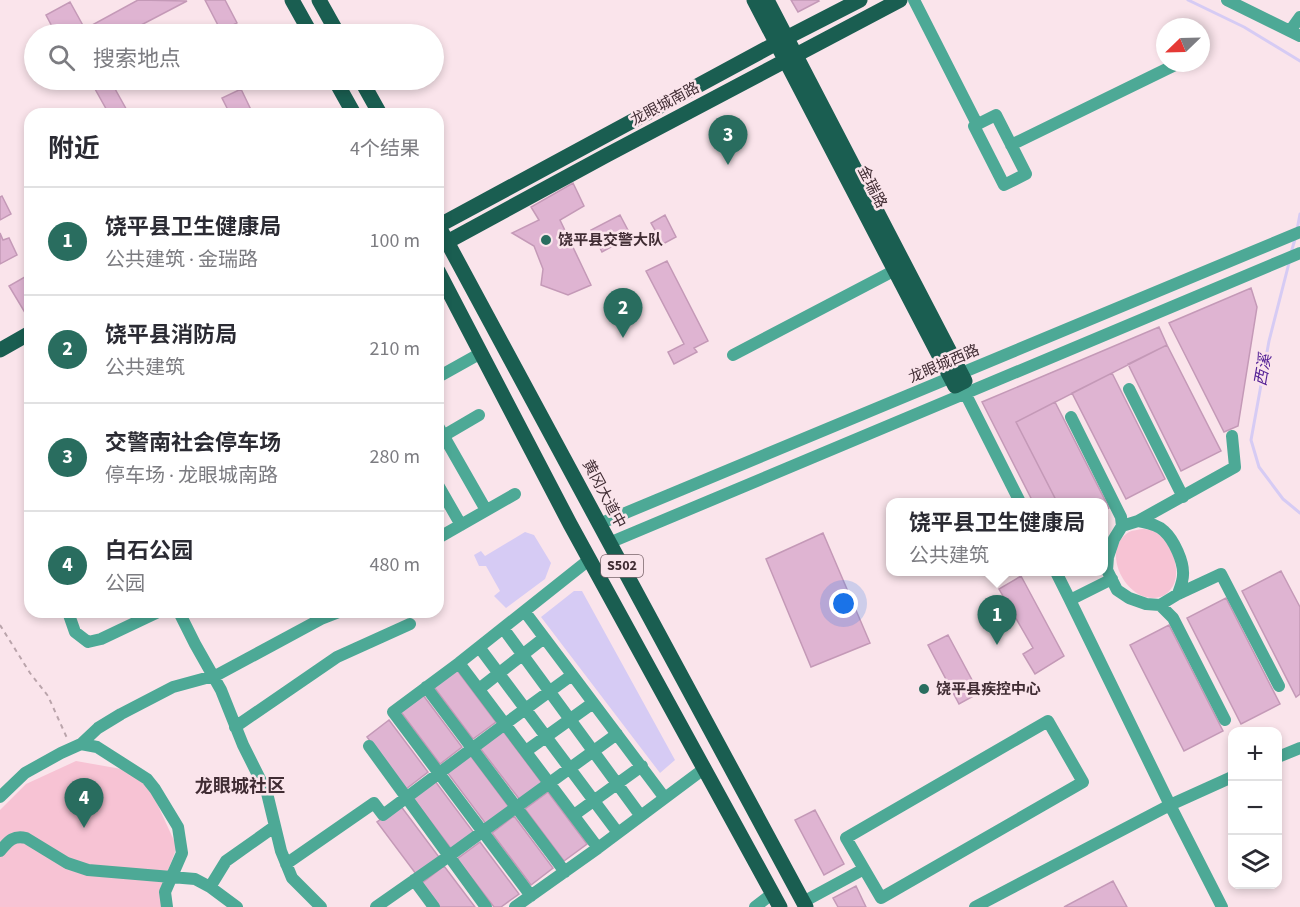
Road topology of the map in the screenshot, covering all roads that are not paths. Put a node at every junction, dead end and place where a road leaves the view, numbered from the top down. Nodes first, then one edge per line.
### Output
1 (292, 0) edge
2 (754, 0) edge
3 (767, 0) edge
4 (860, 0) edge
5 (900, 0) edge
6 (914, 0) edge
7 (1227, 0) edge
8 (324, 2) edge
9 (1300, 17) edge
10 (305, 24) edge
11 (334, 24) edge
12 (1295, 34) edge
13 (781, 40) junction
14 (790, 58) junction
15 (1161, 72) edge
16 (341, 90) edge
17 (367, 90) edge
18 (350, 108) edge
19 (377, 108) edge
20 (977, 124) junction
21 (1011, 145) junction
22 (444, 222) edge
23 (1294, 234) edge
24 (444, 236) edge
25 (447, 242) junction
26 (1299, 254) edge
27 (899, 267) junction
28 (444, 282) edge
29 (24, 336) edge
30 (0, 350) edge
31 (481, 353) junction
32 (733, 355) dead end
33 (516, 368) junction
34 (444, 372) edge
35 (495, 379) junction
36 (960, 383) joint
37 (1129, 389) dead end
38 (479, 415) dead end
39 (1071, 417) dead end
40 (444, 432) edge
41 (1232, 436) dead end
42 (444, 441) edge
43 (514, 494) dead end
44 (444, 495) edge
45 (1183, 497) junction
46 (1018, 498) edge
47 (486, 510) junction
48 (1138, 521) junction
49 (599, 524) junction
50 (461, 525) junction
51 (1122, 526) junction
52 (444, 535) edge
53 (609, 543) junction
54 (588, 557) junction
55 (1108, 557) edge
56 (1108, 572) edge
57 (1059, 576) edge
58 (1112, 579) junction
59 (1178, 594) junction
60 (1075, 597) junction
61 (1160, 605) junction
62 (525, 612) junction
63 (70, 618) edge
64 (145, 618) edge
65 (182, 618) edge
66 (324, 618) edge
67 (410, 624) dead end
68 (503, 628) junction
69 (544, 638) junction
70 (479, 646) junction
71 (523, 655) junction
72 (459, 663) junction
73 (499, 673) junction
74 (572, 675) junction
75 (213, 676) junction
76 (1279, 686) dead end
77 (426, 687) junction
78 (478, 689) junction
79 (550, 691) junction
80 (593, 703) junction
81 (526, 709) junction
82 (570, 719) junction
83 (1225, 720) dead end
84 (505, 724) junction
85 (235, 727) junction
86 (617, 734) junction
87 (546, 737) junction
88 (76, 746) junction
89 (369, 746) dead end
90 (1300, 747) edge
91 (472, 748) junction
92 (526, 751) junction
93 (594, 751) junction
94 (1282, 756) edge
95 (725, 757) junction
96 (642, 766) junction
97 (570, 768) junction
98 (705, 768) junction
99 (439, 773) junction
100 (1228, 779) edge
101 (549, 784) junction
102 (617, 784) junction
103 (0, 797) edge
104 (664, 797) junction
105 (406, 798) junction
106 (594, 801) junction
107 (1170, 805) junction
108 (516, 807) junction
109 (574, 815) junction
110 (640, 815) junction
111 (274, 827) junction
112 (483, 832) junction
113 (618, 833) junction
114 (598, 848) junction
115 (0, 851) edge
116 (449, 856) junction
117 (286, 864) junction
118 (864, 869) junction
119 (565, 872) junction
120 (172, 876) junction
121 (414, 880) junction
122 (210, 887) junction
123 (392, 896) junction
124 (531, 896) junction
125 (777, 900) edge
126 (805, 905) edge
127 (519, 906) edge
128 (167, 907) edge
129 (237, 907) edge
130 (321, 907) edge
131 (376, 907) edge
132 (400, 907) edge
133 (434, 907) edge
134 (486, 907) edge
135 (755, 907) edge
136 (975, 907) edge
137 (1222, 907) edge

1 - 10 main road
2 - 13 main road, 金瑞路
3 - 13 main road, 金瑞路
4 - 13 main road, 龙眼城南路
5 - 14 main road, 龙眼城南路
6 - 20 street
7 - 12 street
8 - 11 main road
9 - 12 street
13 - 14 main road, 金瑞路
13 - 22 main road, 龙眼城南路
14 - 25 main road, 龙眼城南路
14 - 27 main road, 金瑞路
15 - 21 street
16 - 18 main road
17 - 19 main road
20 - 21 street
20 - 21 street
23 - 49 street, 龙眼城西路
24 - 25 main road, 黄冈大道中 / S502
25 - 33 main road, 黄冈大道中 / S502
26 - 53 street
27 - 32 street
27 - 36 main road, 金瑞路
28 - 31 main road, S502
29 - 30 main road
31 - 34 street
31 - 35 main road, S502
33 - 35 main road
33 - 49 main road, 黄冈大道中 / S502
35 - 54 main road, S502
36 - 46 street, 金瑞路
37 - 45 street
38 - 40 street
39 - 51 street
41 - 45 street
42 - 47 street
43 - 47 street
44 - 50 street
45 - 48 street
47 - 50 street
48 - 51 street
48 - 59 street
49 - 53 main road, 黄冈大道中 / S502
50 - 52 street
51 - 55 street
53 - 54 main road
53 - 95 main road, 黄冈大道中 / S502
54 - 62 street
54 - 98 main road, S502
56 - 58 street
57 - 60 street
58 - 60 street
58 - 61 street
59 - 61 street
59 - 76 street
60 - 107 street
61 - 83 street
62 - 68 street
62 - 69 street
63 - 64 street
65 - 75 street
66 - 75 street
67 - 85 street
68 - 70 street
68 - 71 street
69 - 71 street
69 - 74 street
70 - 72 street
70 - 73 street
71 - 73 street
71 - 79 street
72 - 77 street
72 - 78 street
73 - 78 street
73 - 81 street
74 - 79 street
74 - 80 street
75 - 85 street
75 - 88 street
77 - 91 street
77 - 99 street
78 - 84 street
79 - 81 street
79 - 82 street
80 - 82 street
80 - 86 street
81 - 84 street
81 - 87 street
82 - 87 street
82 - 93 street
84 - 91 street
84 - 92 street
85 - 111 street
86 - 93 street
86 - 96 street
87 - 92 street
87 - 97 street
88 - 103 street
88 - 120 street
89 - 105 street
90 - 94 street
91 - 99 street
91 - 108 street
92 - 101 street
93 - 97 street
93 - 102 street
95 - 98 main road
95 - 126 main road, 黄冈大道中 / S502
96 - 102 street
96 - 104 street
97 - 101 street
97 - 106 street
98 - 104 street
98 - 125 main road, S502
99 - 105 street
99 - 112 street
100 - 107 street
101 - 108 street
101 - 109 street
102 - 106 street
102 - 110 street
104 - 110 street
105 - 116 street
105 - 117 street
106 - 109 street
106 - 113 street
107 - 136 street
107 - 137 street
108 - 112 street
108 - 119 street
109 - 114 street
110 - 113 street
111 - 117 street
111 - 122 street
112 - 116 street
112 - 124 street
113 - 114 street
114 - 119 street
115 - 120 street
116 - 121 street
116 - 134 street
117 - 130 street
118 - 118 street
118 - 126 street
119 - 124 street
120 - 122 street
120 - 128 street
121 - 123 street
121 - 133 street
122 - 129 street
123 - 131 street
123 - 132 street
124 - 127 street
125 - 135 street

